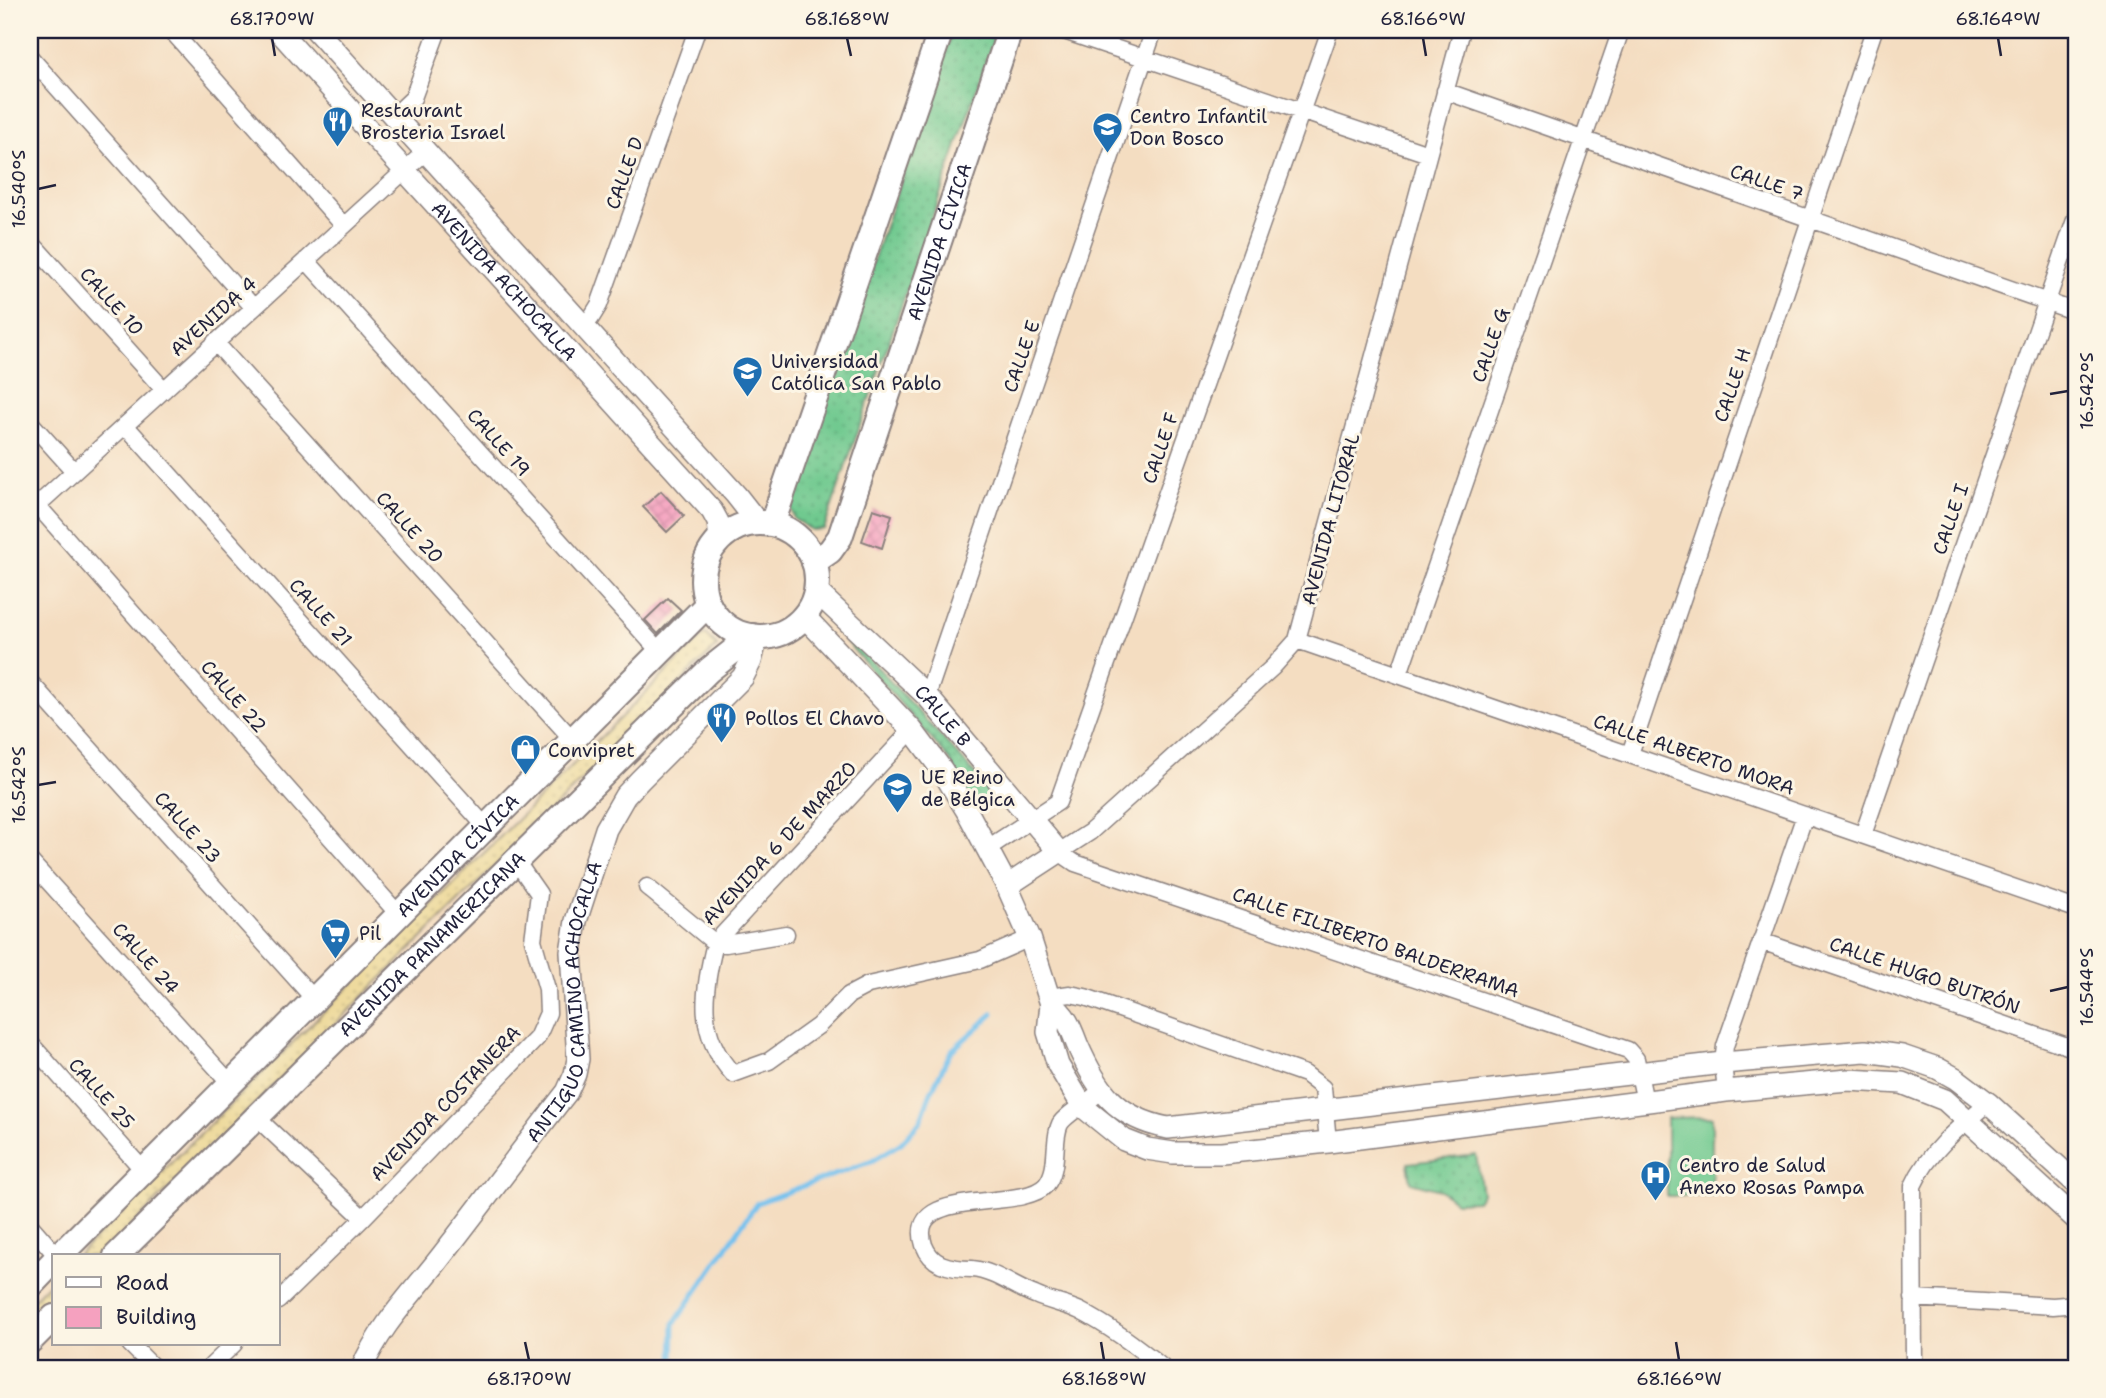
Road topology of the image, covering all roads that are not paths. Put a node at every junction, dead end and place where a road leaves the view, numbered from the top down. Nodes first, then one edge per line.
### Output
1 (171, 30) edge
2 (278, 30) edge
3 (316, 30) edge
4 (438, 30) edge
5 (697, 30) edge
6 (941, 30) edge
7 (1010, 30) edge
8 (1061, 30) edge
9 (1154, 30) edge
10 (1330, 30) edge
11 (1462, 30) edge
12 (1621, 30) edge
13 (1874, 30) edge
14 (30, 57) edge
15 (1145, 58) junction
16 (1445, 92) junction
17 (1301, 112) junction
18 (394, 116) junction
19 (1583, 141) junction
20 (425, 152) junction
21 (1428, 154) junction
22 (405, 170) junction
23 (2076, 217) edge
24 (1810, 219) junction
25 (344, 226) junction
26 (30, 241) edge
27 (306, 260) junction
28 (2047, 302) junction
29 (254, 307) junction
30 (2076, 312) edge
31 (583, 325) junction
32 (215, 342) junction
33 (164, 390) junction
34 (30, 422) edge
35 (125, 425) junction
36 (74, 471) junction
37 (33, 508) edge
38 (765, 524) junction
39 (720, 539) junction
40 (814, 562) junction
41 (816, 591) junction
42 (708, 604) junction
43 (804, 616) junction
44 (755, 637) junction
45 (1297, 640) junction
46 (660, 652) junction
47 (1399, 674) junction
48 (30, 682) edge
49 (926, 696) junction
50 (912, 730) junction
51 (573, 740) junction
52 (1630, 754) junction
53 (1805, 815) junction
54 (1031, 820) junction
55 (486, 827) junction
56 (1863, 835) junction
57 (988, 848) junction
58 (1059, 852) junction
59 (30, 861) edge
60 (516, 861) junction
61 (1007, 886) junction
62 (647, 887) dead end
63 (2076, 909) edge
64 (399, 915) junction
65 (786, 934) dead end
66 (1031, 938) junction
67 (1761, 941) junction
68 (715, 943) junction
69 (315, 1000) junction
70 (1050, 1000) junction
71 (30, 1043) edge
72 (2076, 1049) edge
73 (1723, 1063) junction
74 (1639, 1072) junction
75 (231, 1084) junction
76 (1101, 1091) junction
77 (1726, 1091) junction
78 (1645, 1102) junction
79 (1988, 1102) junction
80 (1083, 1107) junction
81 (1325, 1111) junction
82 (256, 1117) junction
83 (1968, 1120) junction
84 (1328, 1142) junction
85 (144, 1171) junction
86 (2076, 1184) edge
87 (363, 1218) junction
88 (2076, 1219) edge
89 (30, 1225) edge
90 (56, 1254) edge
91 (60, 1254) edge
92 (118, 1254) edge
93 (52, 1263) edge
94 (30, 1286) edge
95 (1913, 1298) junction
96 (280, 1299) edge
97 (2076, 1304) edge
98 (52, 1319) edge
99 (30, 1341) edge
100 (132, 1346) edge
101 (232, 1346) edge
102 (155, 1368) edge
103 (209, 1368) edge
104 (362, 1368) edge
105 (1163, 1368) edge
106 (1914, 1368) edge

1 - 25 street
2 - 22 street, AVENIDA ACHOCALLA
3 - 18 street, AVENIDA ACHOCALLA
4 - 18 street
5 - 31 street, CALLE D
6 - 38 main road
7 - 40 main road, AVENIDA CÍVICA
8 - 15 street
9 - 15 street, CALLE E
10 - 17 street, CALLE F
11 - 16 street, AVENIDA LITORAL
12 - 19 street, CALLE G
13 - 24 street, CALLE H
14 - 29 street
15 - 17 street
15 - 49 street, CALLE E
16 - 19 street, CALLE 7
16 - 21 street, AVENIDA LITORAL
17 - 21 street
17 - 54 street, CALLE F
18 - 20 street, AVENIDA ACHOCALLA
19 - 24 street, CALLE 7
19 - 47 street, CALLE G
20 - 22 street, AVENIDA 4
20 - 31 street, AVENIDA ACHOCALLA
21 - 45 street, AVENIDA LITORAL
22 - 25 street, AVENIDA 4
22 - 39 street, AVENIDA ACHOCALLA
23 - 28 street, CALLE I
24 - 28 street, CALLE 7
24 - 52 street, CALLE H
25 - 27 street, AVENIDA 4
26 - 33 street, CALLE 10
27 - 29 street, AVENIDA 4
27 - 46 street, CALLE 19
28 - 30 street, CALLE 7
28 - 56 street, CALLE I
29 - 32 street, AVENIDA 4
31 - 38 street, AVENIDA ACHOCALLA
32 - 33 street, AVENIDA 4
32 - 51 street, CALLE 20
33 - 35 street, AVENIDA 4
34 - 36 street
35 - 36 street, AVENIDA 4
35 - 55 street, CALLE 21
36 - 37 street, AVENIDA 4
37 - 64 street, CALLE 22
38 - 39 main road
38 - 40 main road
39 - 42 main road
40 - 41 main road
41 - 43 main road
41 - 49 street, CALLE B
42 - 44 main road
42 - 46 main road, AVENIDA CÍVICA
43 - 44 main road
43 - 50 street, CALLE B
44 - 60 main road, AVENIDA PANAMERICANA
44 - 104 street, ANTIGUO CAMINO ACHOCALLA
45 - 47 street, CALLE ALBERTO MORA
45 - 58 street, AVENIDA LITORAL
46 - 51 main road, AVENIDA CÍVICA
47 - 52 street, CALLE ALBERTO MORA
48 - 69 street, CALLE 23
49 - 54 street, CALLE B
50 - 57 street, CALLE B
50 - 68 street, AVENIDA 6 DE MARZO
51 - 55 main road, AVENIDA CÍVICA
52 - 53 street, CALLE ALBERTO MORA
53 - 56 street, CALLE ALBERTO MORA
53 - 67 street
54 - 57 street, CALLE F
54 - 58 street, CALLE B
55 - 64 main road, AVENIDA CÍVICA
56 - 63 street, CALLE ALBERTO MORA
57 - 61 street, CALLE B
58 - 61 street, AVENIDA LITORAL
58 - 74 street, CALLE FILIBERTO BALDERRAMA
59 - 75 street, CALLE 24
60 - 82 main road, AVENIDA PANAMERICANA
60 - 87 street, AVENIDA COSTANERA
61 - 66 street, CALLE B
62 - 68 street
64 - 69 main road, AVENIDA CÍVICA
65 - 68 street
66 - 68 street, AVENIDA 6 DE MARZO
66 - 70 street, CALLE B
67 - 72 street, CALLE HUGO BUTRÓN
67 - 73 street
69 - 75 main road, AVENIDA CÍVICA
70 - 76 street
70 - 80 street
70 - 81 street
71 - 85 street, CALLE 25
73 - 74 street
73 - 77 street
73 - 79 street
74 - 78 street, CALLE FILIBERTO BALDERRAMA
74 - 81 street
75 - 85 main road, AVENIDA CÍVICA
76 - 80 street
76 - 81 street
77 - 78 street
77 - 83 street
78 - 84 street
79 - 83 street
79 - 86 street
80 - 84 street
80 - 105 street
81 - 84 street
82 - 87 street
82 - 92 main road, AVENIDA PANAMERICANA
83 - 88 street
83 - 95 street
85 - 91 main road, AVENIDA CÍVICA
87 - 96 street, AVENIDA COSTANERA
89 - 90 street
93 - 94 main road
95 - 97 street
95 - 106 street
98 - 99 main road
100 - 102 street
101 - 103 street

